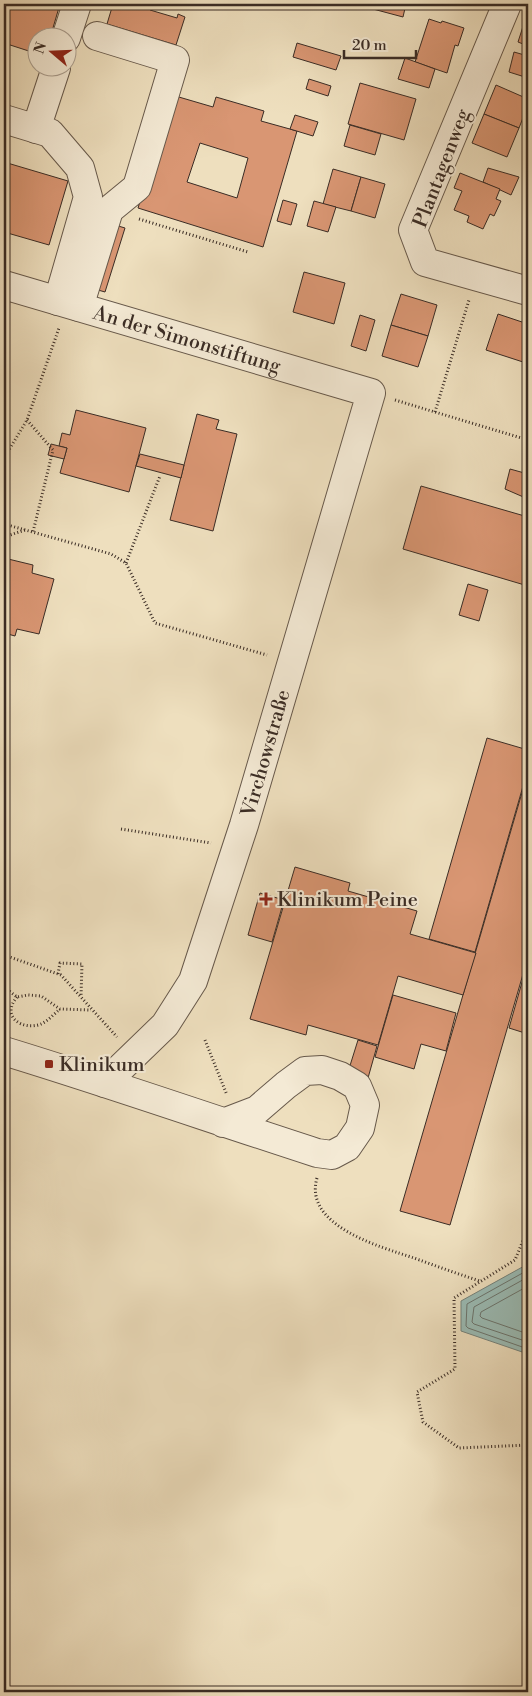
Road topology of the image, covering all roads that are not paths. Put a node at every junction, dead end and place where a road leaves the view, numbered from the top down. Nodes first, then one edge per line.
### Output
1 (77, 4) edge
2 (508, 4) edge
3 (69, 28) edge
4 (97, 36) dead end
5 (53, 78) edge
6 (4, 119) edge
7 (36, 129) junction
8 (4, 284) edge
9 (528, 291) edge
10 (68, 304) junction
11 (371, 394) joint
12 (4, 1050) edge
13 (105, 1083) junction
14 (229, 1120) junction

1 - 3 street
2 - 9 street, Plantagenweg
4 - 10 street
5 - 7 street
6 - 7 street
7 - 10 street
8 - 10 street, An der Simonstiftung
10 - 11 street, An der Simonstiftung
11 - 13 street, Virchowstraße
12 - 13 street
13 - 14 street
14 - 14 street

